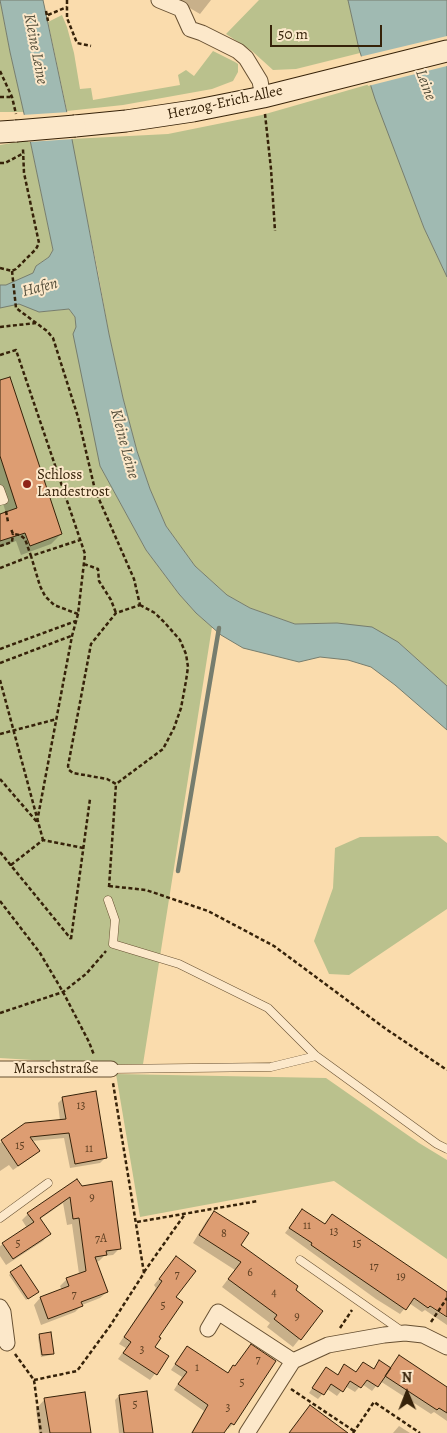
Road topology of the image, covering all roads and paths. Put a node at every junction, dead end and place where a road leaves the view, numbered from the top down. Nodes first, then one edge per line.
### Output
1 (67, 0) edge
2 (159, 0) edge
3 (66, 7) junction
4 (46, 11) dead end
5 (48, 15) dead end
6 (48, 21) dead end
7 (91, 46) dead end
8 (447, 51) edge
9 (0, 71) edge
10 (0, 97) edge
11 (12, 97) junction
12 (263, 97) junction
13 (14, 131) edge
14 (24, 153) junction
15 (0, 163) edge
16 (275, 232) dead end
17 (0, 268) edge
18 (12, 271) junction
19 (36, 322) junction
20 (0, 327) edge
21 (0, 355) edge
22 (0, 489) edge
23 (0, 501) edge
24 (11, 529) dead end
25 (13, 534) junction
26 (80, 540) junction
27 (0, 546) edge
28 (31, 556) junction
29 (84, 564) junction
30 (0, 568) edge
31 (140, 605) junction
32 (116, 613) junction
33 (78, 614) junction
34 (76, 621) junction
35 (72, 636) junction
36 (0, 649) edge
37 (0, 662) edge
38 (0, 680) edge
39 (57, 719) junction
40 (14, 730) junction
41 (0, 734) edge
42 (0, 779) edge
43 (116, 784) junction
44 (90, 799) dead end
45 (37, 822) junction
46 (43, 840) junction
47 (83, 848) junction
48 (0, 852) edge
49 (11, 865) junction
50 (109, 886) junction
51 (108, 900) joint
52 (0, 901) edge
53 (113, 944) junction
54 (64, 992) junction
55 (0, 1013) edge
56 (316, 1056) junction
57 (0, 1068) edge
58 (105, 1069) junction
59 (447, 1070) edge
60 (447, 1149) edge
61 (48, 1183) dead end
62 (258, 1201) dead end
63 (185, 1214) junction
64 (0, 1218) edge
65 (136, 1222) junction
66 (300, 1260) dead end
67 (144, 1273) junction
68 (447, 1298) edge
69 (358, 1300) junction
70 (0, 1307) edge
71 (208, 1329) dead end
72 (405, 1333) junction
73 (423, 1335) junction
74 (7, 1343) joint
75 (328, 1345) junction
76 (447, 1347) edge
77 (293, 1360) junction
78 (34, 1380) junction
79 (280, 1382) junction
80 (353, 1432) edge
81 (41, 1433) edge
82 (247, 1433) edge
83 (420, 1433) edge

1 - 3 path
2 - 12 street
3 - 5 path
3 - 7 path
4 - 6 path
8 - 12 main road, Herzog-Erich-Allee
9 - 11 path
10 - 11 path
11 - 13 path
12 - 13 main road, Herzog-Erich-Allee, bridge
12 - 16 path
13 - 14 path
14 - 15 path
14 - 18 path
17 - 18 path
18 - 19 path
19 - 20 path
19 - 31 path
21 - 26 path
22 - 23 lane
24 - 25 path
25 - 27 path
25 - 28 path
26 - 28 path
26 - 29 path
28 - 30 path
28 - 33 path
29 - 32 path
29 - 33 path
31 - 32 path
31 - 43 path
32 - 43 path
33 - 34 path
34 - 35 path
34 - 36 path
35 - 37 path
35 - 39 path
38 - 40 path
39 - 40 path
39 - 45 path
40 - 41 path
40 - 45 path
42 - 45 path
43 - 50 path
44 - 47 path
45 - 46 path
46 - 47 path
46 - 49 path
47 - 49 path
48 - 49 path
50 - 51 path
50 - 59 path
51 - 53 lane
52 - 54 path
53 - 54 path
53 - 56 lane
54 - 55 path
54 - 58 path
56 - 58 lane
56 - 60 lane
57 - 58 street, Marschstraße
58 - 65 path
61 - 64 lane
62 - 63 path
63 - 65 path
63 - 67 path
65 - 67 path
66 - 69 lane
67 - 78 path
68 - 73 path
69 - 72 lane
69 - 75 path
70 - 74 street
71 - 77 street
72 - 73 street
72 - 75 street
73 - 76 street
74 - 78 path
75 - 77 street
77 - 79 street
78 - 81 path
79 - 80 path
79 - 82 street
80 - 83 path

